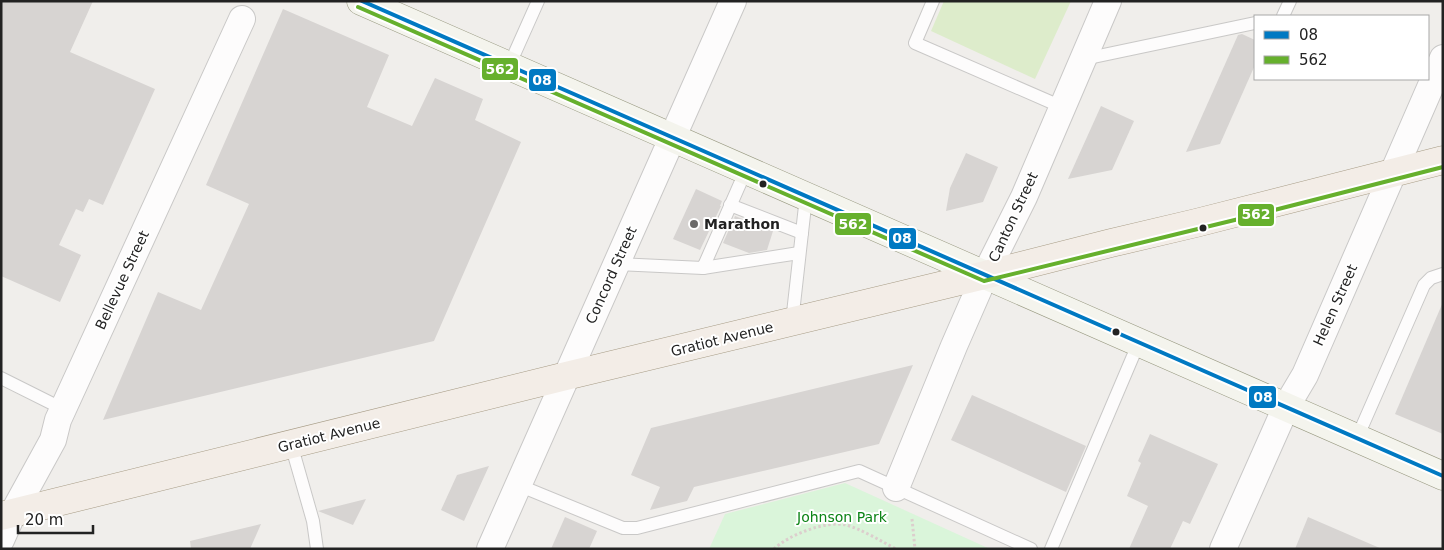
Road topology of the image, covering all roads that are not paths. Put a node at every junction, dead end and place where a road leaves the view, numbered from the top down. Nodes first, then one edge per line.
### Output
1 (361, 1) edge
2 (538, 1) edge
3 (733, 1) edge
4 (933, 1) edge
5 (1108, 1) edge
6 (1290, 1) edge
7 (1283, 15) edge
8 (242, 19) dead end
9 (1254, 23) edge
10 (1443, 58) edge
11 (1083, 59) junction
12 (509, 66) junction
13 (1062, 108) junction
14 (672, 138) junction
15 (1443, 160) edge
16 (746, 170) junction
17 (1392, 173) junction
18 (806, 197) junction
19 (730, 205) junction
20 (802, 233) junction
21 (799, 253) junction
22 (617, 264) junction
23 (703, 268) junction
24 (1443, 274) edge
25 (985, 275) junction
26 (792, 322) junction
27 (1138, 342) junction
28 (566, 376) junction
29 (1, 378) edge
30 (1286, 407) junction
31 (64, 409) junction
32 (1357, 438) junction
33 (291, 444) junction
34 (1443, 476) edge
35 (518, 485) junction
36 (896, 488) junction
37 (7, 514) edge
38 (1, 540) edge
39 (317, 549) edge
40 (490, 549) edge
41 (1031, 549) edge
42 (1051, 549) edge
43 (1223, 549) edge

1 - 12 main road
2 - 12 lane
3 - 14 street, Concord Street
4 - 13 lane
5 - 11 street, Canton Street
6 - 7 lane
8 - 31 street, Bellevue Street
9 - 11 lane
10 - 17 street, Helen Street
11 - 13 street, Canton Street
12 - 14 main road
13 - 25 street, Canton Street
14 - 16 main road
14 - 22 street, Concord Street
15 - 17 main road, Gratiot Avenue
16 - 18 main road
16 - 19 lane
17 - 25 main road, Gratiot Avenue
17 - 30 street, Helen Street
18 - 20 lane
18 - 25 main road
19 - 20 lane
19 - 23 lane
20 - 21 lane
21 - 23 lane
21 - 26 lane
22 - 23 lane
22 - 28 street, Concord Street
24 - 32 lane
25 - 26 main road, Gratiot Avenue
25 - 27 main road
25 - 36 street, Canton Street
26 - 28 main road, Gratiot Avenue
27 - 30 main road
27 - 42 lane
28 - 33 main road, Gratiot Avenue
28 - 35 street, Concord Street
29 - 31 lane
30 - 32 main road
30 - 43 street, Helen Street
31 - 37 street, Bellevue Street
32 - 34 main road
33 - 37 main road, Gratiot Avenue
33 - 39 lane
35 - 36 lane
35 - 40 street, Concord Street
36 - 41 lane
37 - 38 street, Bellevue Street

